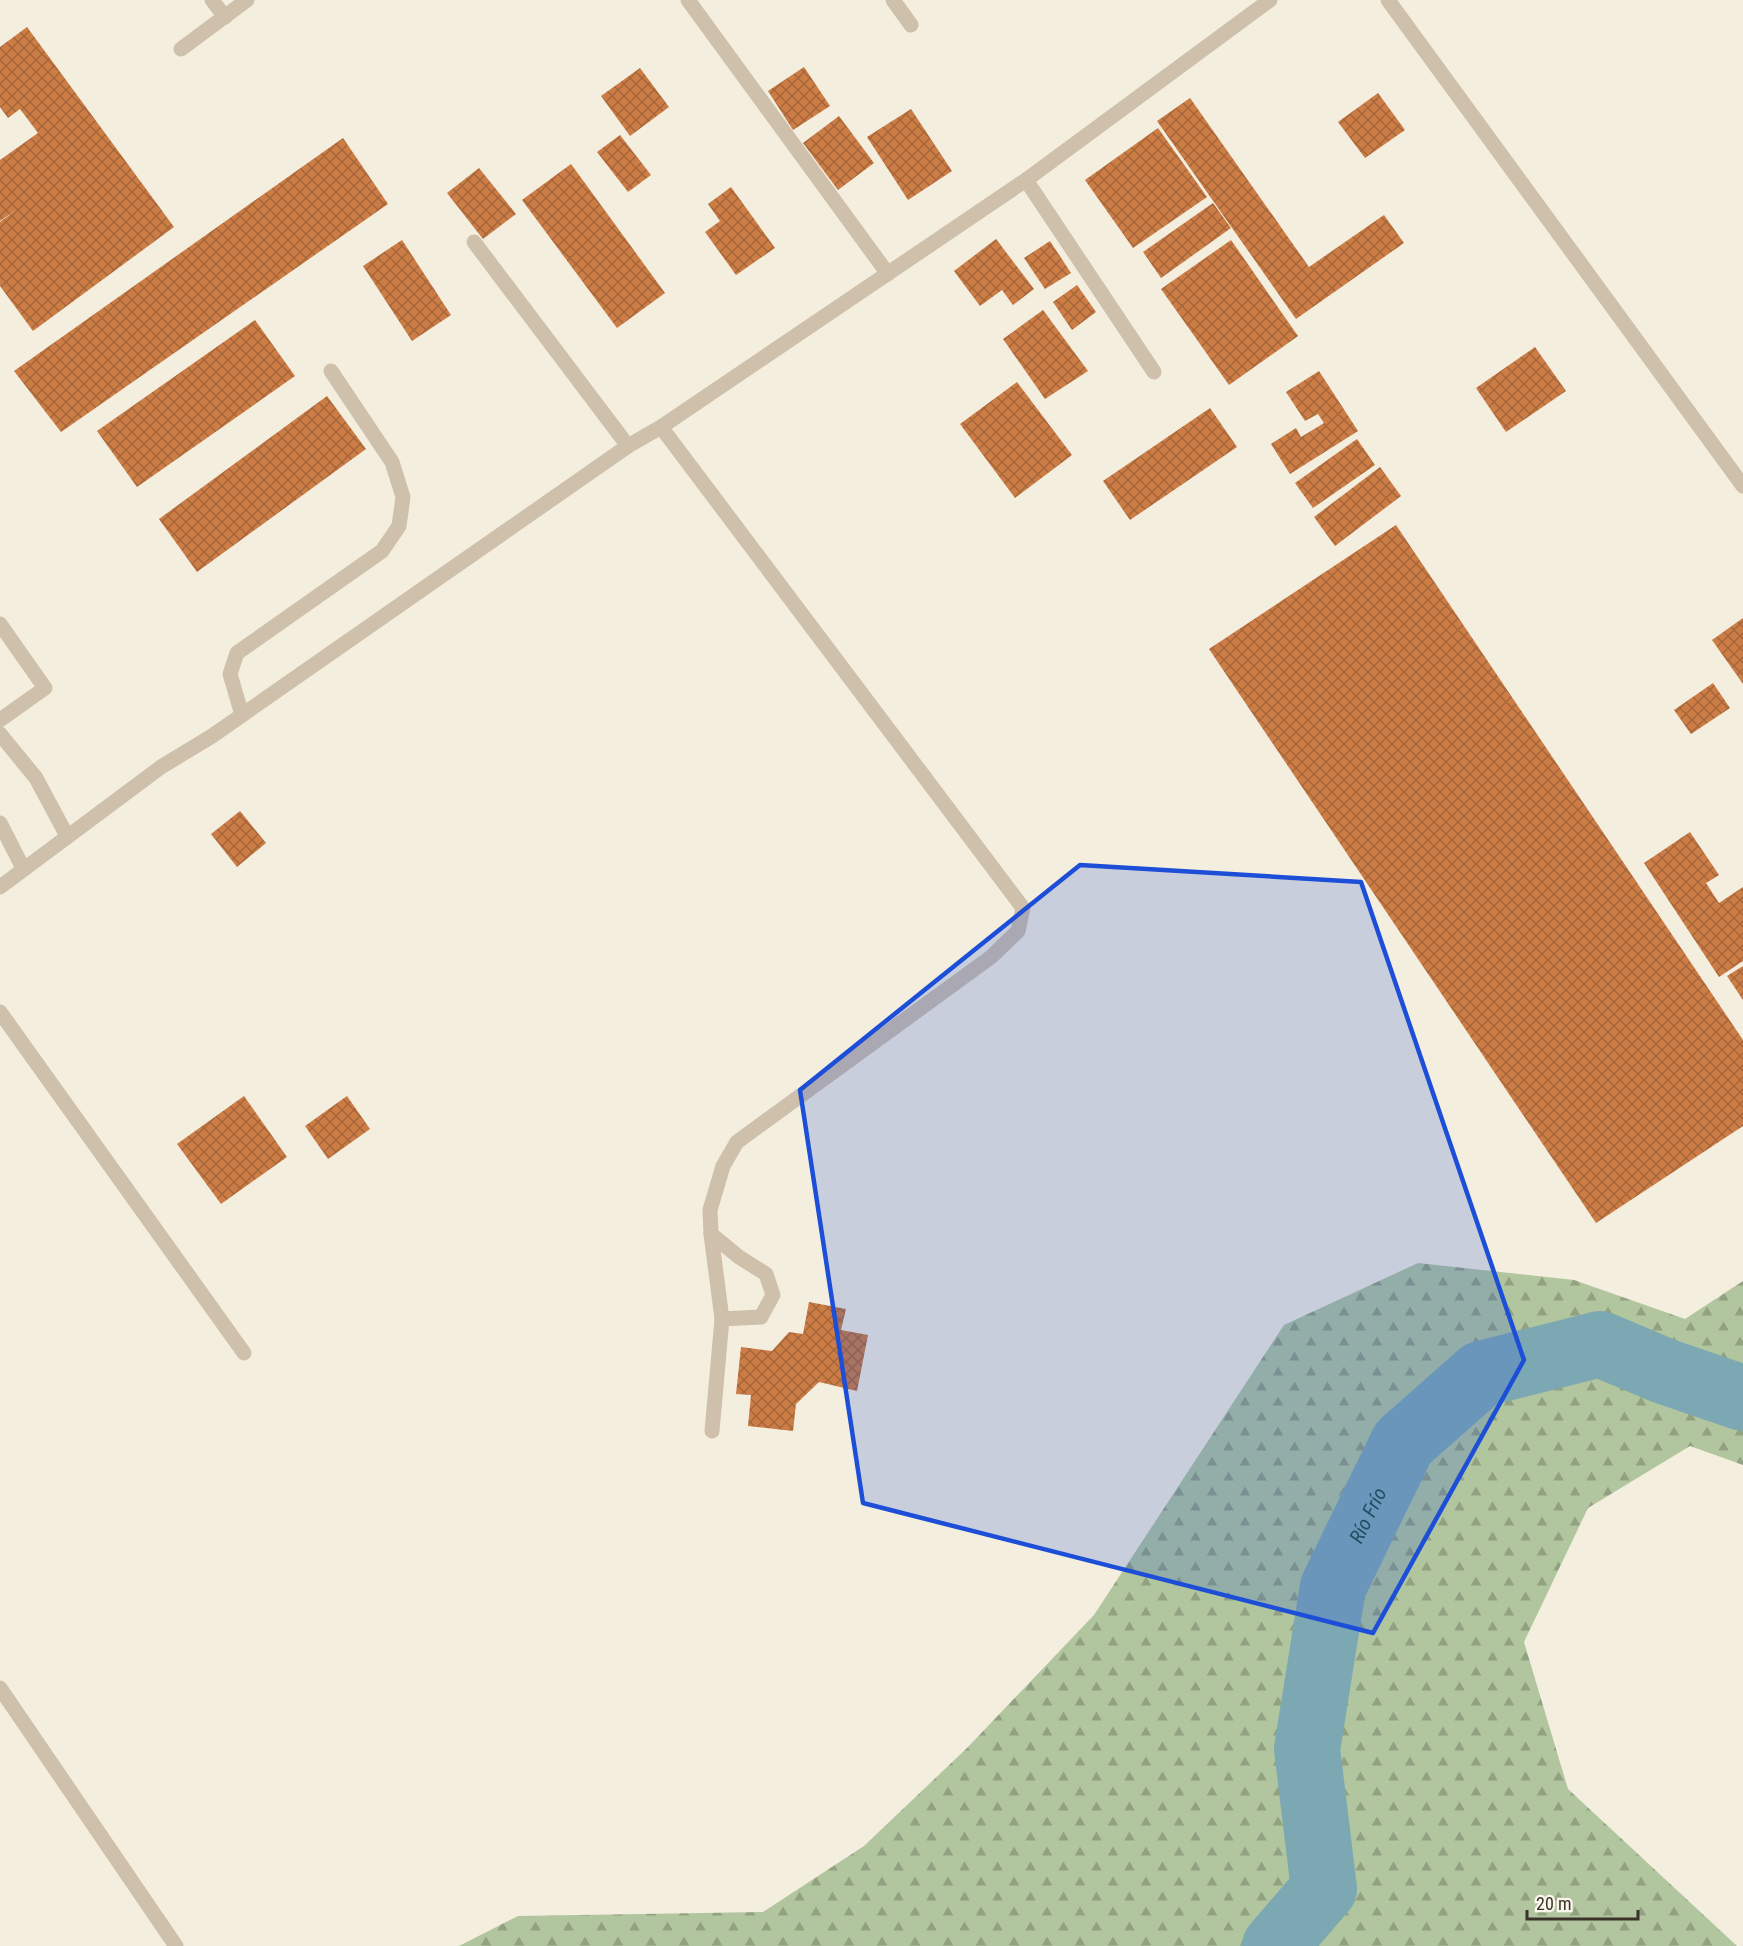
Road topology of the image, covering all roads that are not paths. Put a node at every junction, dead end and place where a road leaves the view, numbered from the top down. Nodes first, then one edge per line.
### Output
1 (212, 0) edge
2 (247, 0) edge
3 (688, 0) edge
4 (893, 0) edge
5 (1270, 0) edge
6 (1388, 0) edge
7 (225, 16) junction
8 (910, 25) dead end
9 (181, 49) dead end
10 (1026, 180) junction
11 (474, 242) dead end
12 (888, 274) junction
13 (332, 372) dead end
14 (1154, 372) dead end
15 (661, 427) junction
16 (628, 446) junction
17 (1743, 486) edge
18 (0, 624) edge
19 (242, 715) junction
20 (0, 720) edge
21 (0, 734) edge
22 (0, 823) edge
23 (67, 836) junction
24 (23, 868) junction
25 (0, 887) edge
26 (0, 1012) edge
27 (711, 1234) junction
28 (722, 1318) junction
29 (244, 1353) dead end
30 (712, 1431) dead end
31 (0, 1688) edge
32 (176, 1946) edge

1 - 7 street
2 - 7 street
3 - 12 street
4 - 8 street
5 - 10 street
6 - 17 street
7 - 9 street
10 - 12 street
10 - 14 street
11 - 16 street
12 - 15 street
13 - 19 street
15 - 16 street
15 - 27 street
16 - 19 street
18 - 20 street
19 - 23 street
21 - 23 street
22 - 24 street
23 - 24 street
24 - 25 street
26 - 29 street
27 - 28 street
27 - 28 street
28 - 30 street
31 - 32 street

